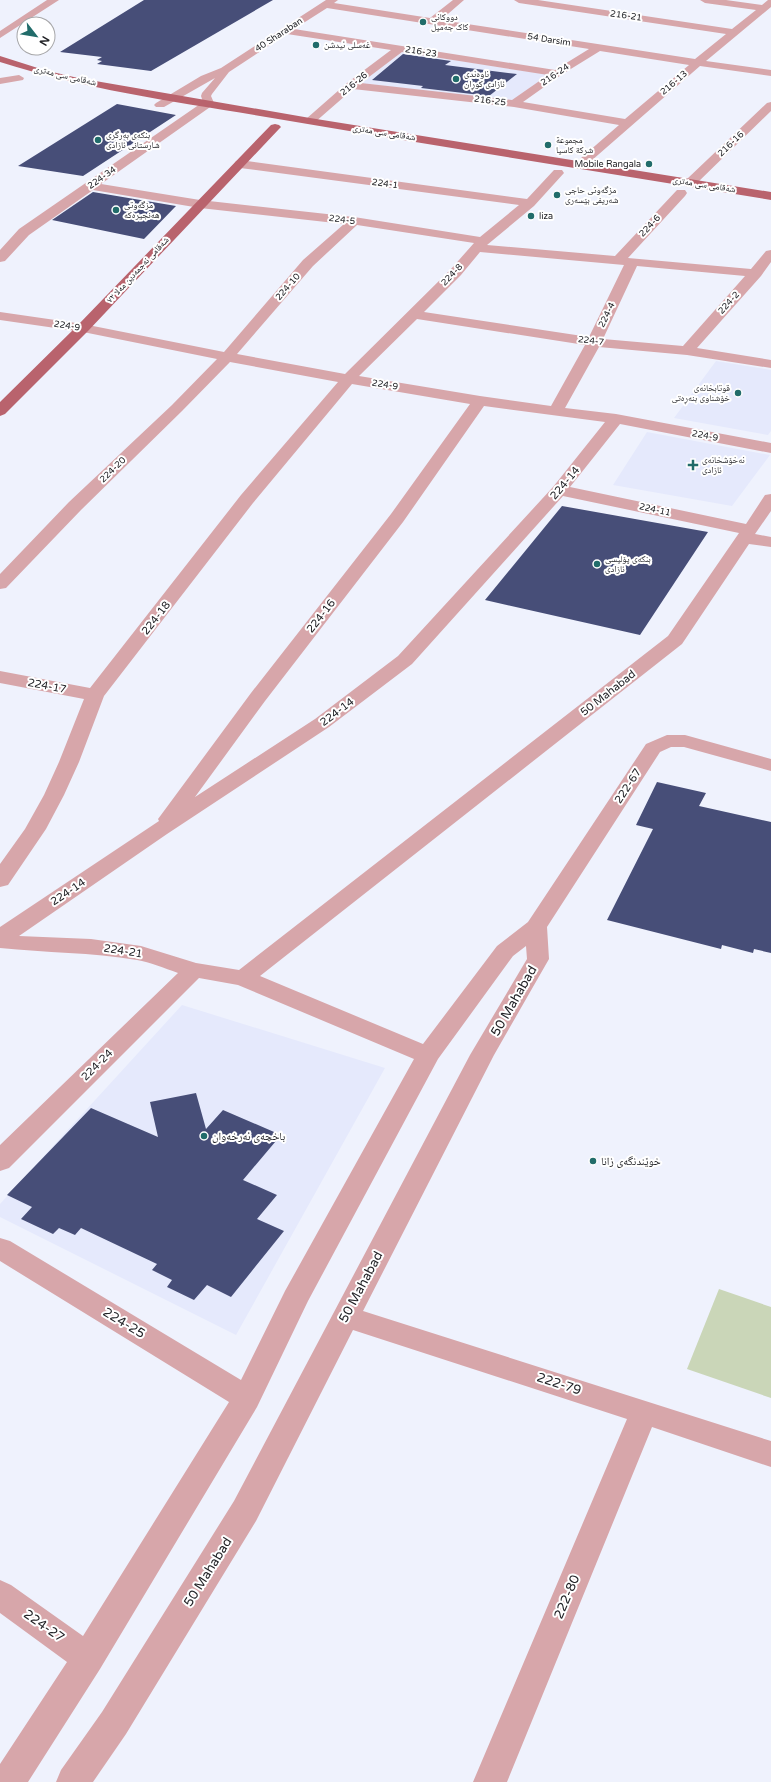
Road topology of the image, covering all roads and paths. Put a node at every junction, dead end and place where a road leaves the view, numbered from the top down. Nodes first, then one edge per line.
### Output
1 (54, 0) edge
2 (459, 0) edge
3 (518, 0) edge
4 (574, 0) edge
5 (705, 0) edge
6 (330, 2) edge
7 (767, 5) edge
8 (563, 7) junction
9 (432, 22) junction
10 (285, 31) junction
11 (734, 32) junction
12 (0, 35) edge
13 (598, 48) junction
14 (400, 49) junction
15 (0, 59) edge
16 (697, 63) junction
17 (225, 70) junction
18 (0, 73) edge
19 (557, 73) junction
20 (771, 73) edge
21 (19, 78) junction
22 (0, 81) edge
23 (351, 84) junction
24 (174, 96) junction
25 (209, 103) junction
26 (160, 104) junction
27 (514, 104) junction
28 (771, 105) edge
29 (196, 112) junction
30 (310, 121) junction
31 (246, 122) dead end
32 (260, 124) dead end
33 (627, 124) junction
34 (240, 164) junction
35 (580, 165) junction
36 (542, 171) dead end
37 (564, 174) joint
38 (691, 182) junction
39 (92, 186) junction
40 (665, 191) dead end
41 (687, 194) joint
42 (771, 196) edge
43 (530, 203) junction
44 (740, 203) dead end
45 (200, 204) junction
46 (771, 207) edge
47 (354, 221) junction
48 (480, 244) junction
49 (771, 254) edge
50 (0, 258) edge
51 (619, 260) junction
52 (633, 261) junction
53 (756, 273) junction
54 (412, 314) junction
55 (0, 316) edge
56 (83, 328) junction
57 (594, 342) junction
58 (687, 350) junction
59 (227, 358) junction
60 (771, 364) edge
61 (348, 379) junction
62 (480, 400) junction
63 (0, 411) edge
64 (556, 411) junction
65 (616, 419) junction
66 (771, 448) edge
67 (559, 490) junction
68 (771, 498) edge
69 (747, 534) junction
70 (771, 542) edge
71 (0, 584) edge
72 (0, 677) edge
73 (95, 695) junction
74 (771, 765) edge
75 (160, 829) junction
76 (0, 880) edge
77 (536, 927) junction
78 (0, 940) edge
79 (194, 970) junction
80 (243, 978) junction
81 (428, 1055) junction
82 (0, 1161) edge
83 (0, 1248) edge
84 (346, 1316) junction
85 (247, 1398) junction
86 (644, 1412) junction
87 (771, 1454) edge
88 (0, 1595) edge
89 (88, 1658) junction
90 (8, 1782) edge
91 (73, 1782) edge
92 (490, 1782) edge

1 - 12 street
2 - 9 street
3 - 8 street, 216-21
4 - 8 street
5 - 7 street
6 - 9 street, 54 Darsim
6 - 10 street, 40 Sharaban
7 - 11 street, 216-13
8 - 11 street, 216-21
9 - 13 street, 54 Darsim
10 - 14 street, 216-23
10 - 17 street, 40 Sharaban
11 - 16 street, 216-13
13 - 16 street, 54 Darsim
13 - 19 street, 216-24
14 - 19 street, 216-23
14 - 23 street, 216-26
15 - 24 main road, شەقامی سی مەتری
16 - 20 street, 54 Darsim
16 - 33 street, 216-13
17 - 24 street, 40 Sharaban
17 - 25 street, 40 Sharaban
18 - 21 main road, شەقامی سی مەتری
19 - 27 street, 216-24
21 - 22 street
21 - 26 main road, شەقامی سی مەتری
23 - 27 street, 216-25
23 - 30 street, 216-26
24 - 25 main road, شەقامی سی مەتری
24 - 26 street, 40 Sharaban
25 - 29 street, 224-34
25 - 30 main road, شەقامی سی مەتری
26 - 29 main road, شەقامی سی مەتری
27 - 33 street, 216-25
28 - 38 street, 216-16
29 - 31 main road, شەقامی سی مەتری
29 - 39 street, 224-34
30 - 35 main road, شەقامی سی مەتری
32 - 34 main road, شەقامی نەجمەدین مەلا ٧٢
33 - 35 street, 216-13
34 - 43 street, 224-1
34 - 45 main road, شەقامی نەجمەدین مەلا ٧٢
35 - 38 main road, شەقامی سی مەتری
36 - 37 main road
37 - 43 street, 224-8
38 - 42 main road, شەقامی سی مەتری
39 - 45 street, 224-5
39 - 50 street, 224-34
40 - 41 main road, شەقامی سی مەتری
41 - 51 street, 224-6
43 - 48 street, 224-8
44 - 46 main road, شەقامی سی مەتری
45 - 47 street, 224-5
45 - 56 main road, شەقامی نەجمەدین مەلا ٧٢
47 - 48 street, 224-5
47 - 59 street, 224-10
48 - 51 street, 224-5
48 - 54 street, 224-8
49 - 53 street, 224-2
51 - 52 street, 224-5
52 - 53 street, 224-5
52 - 57 street, 224-4
53 - 58 street, 224-2
54 - 57 street, 224-7
54 - 61 street, 224-8
55 - 56 street, 224-9
56 - 59 street, 224-9
56 - 63 main road, شەقامی نەجمەدین مەلا ٧٢
57 - 58 street, 224-7
57 - 64 street, 224-4
58 - 60 street, 224-7
59 - 61 street, 224-9
59 - 71 street, 224-20
61 - 62 street, 224-9
61 - 73 street, 224-18
62 - 64 street, 224-9
62 - 75 street, 224-16
64 - 65 street, 224-9
65 - 66 street, 224-9
65 - 67 street, 224-14
67 - 69 street, 224-11
67 - 75 street, 224-14
68 - 69 street, 50 Mahabad
69 - 70 street, 224-11
69 - 80 street, 50 Mahabad
72 - 73 street, 224-17
73 - 76 street, 224-18
74 - 77 street, 222-67
75 - 78 street, 224-14
77 - 81 street
77 - 84 street, 50 Mahabad
78 - 79 street, 224-21
79 - 80 street, 224-21
79 - 82 street, 224-24
80 - 81 street
81 - 85 street
83 - 85 street, 224-25
84 - 86 street, 222-79
84 - 91 street, 50 Mahabad
85 - 89 street
86 - 87 street, 222-79
86 - 92 street, 222-80
88 - 89 street, 224-27
89 - 90 street

